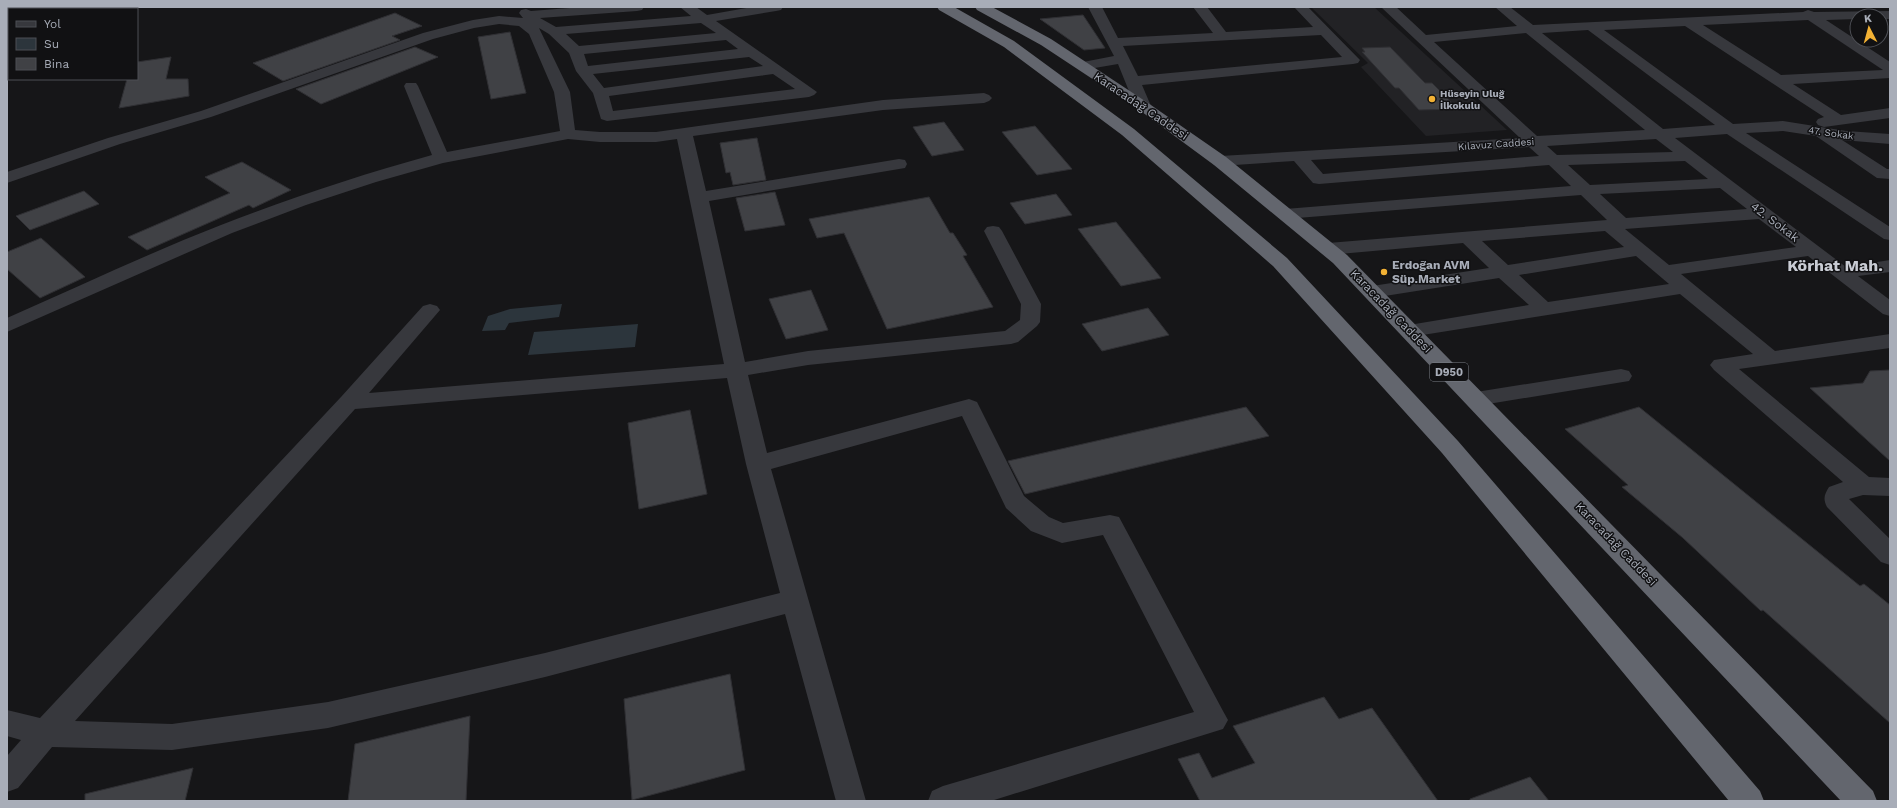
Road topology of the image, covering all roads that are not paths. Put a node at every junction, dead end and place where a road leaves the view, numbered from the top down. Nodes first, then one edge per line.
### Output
1 (638, 7) edge
2 (687, 7) edge
3 (776, 7) edge
4 (944, 7) edge
5 (982, 7) edge
6 (1095, 7) edge
7 (1200, 7) edge
8 (1301, 7) edge
9 (1388, 7) edge
10 (1502, 7) edge
11 (1759, 7) edge
12 (1797, 7) edge
13 (523, 11) edge
14 (1849, 15) edge
15 (1811, 16) junction
16 (1774, 17) junction
17 (704, 19) junction
18 (1689, 22) junction
19 (1592, 27) junction
20 (1530, 29) junction
21 (554, 31) junction
22 (1324, 31) junction
23 (729, 36) junction
24 (1223, 37) junction
25 (1423, 39) junction
26 (1114, 42) junction
27 (576, 51) junction
28 (1343, 51) junction
29 (752, 52) junction
30 (1124, 63) junction
31 (1157, 65) dead end
32 (1083, 66) junction
33 (1142, 66) dead end
34 (1890, 68) edge
35 (776, 69) junction
36 (584, 71) junction
37 (1890, 74) edge
38 (1778, 80) junction
39 (1133, 81) junction
40 (411, 86) dead end
41 (600, 93) junction
42 (984, 98) dead end
43 (1143, 106) junction
44 (1890, 113) edge
45 (1838, 120) junction
46 (1778, 127) junction
47 (1731, 130) junction
48 (1817, 131) junction
49 (568, 134) junction
50 (684, 134) junction
51 (1660, 134) junction
52 (1890, 139) edge
53 (1533, 142) junction
54 (1298, 156) junction
55 (1689, 156) junction
56 (441, 158) junction
57 (1553, 160) junction
58 (1220, 161) junction
59 (899, 164) dead end
60 (1890, 174) edge
61 (7, 178) edge
62 (1723, 183) junction
63 (1585, 190) junction
64 (700, 197) junction
65 (1763, 213) junction
66 (1285, 214) junction
67 (1616, 224) junction
68 (993, 231) dead end
69 (1890, 236) edge
70 (1467, 237) junction
71 (1328, 249) junction
72 (1640, 250) junction
73 (1811, 250) junction
74 (1890, 266) edge
75 (1504, 271) junction
76 (1666, 271) junction
77 (1842, 274) junction
78 (1685, 287) junction
79 (1372, 292) junction
80 (1544, 309) junction
81 (430, 310) dead end
82 (1890, 310) edge
83 (7, 326) edge
84 (1410, 331) junction
85 (1890, 341) edge
86 (1771, 358) junction
87 (736, 370) junction
88 (1621, 376) dead end
89 (1476, 399) junction
90 (349, 402) junction
91 (758, 464) junction
92 (1863, 486) junction
93 (1890, 487) edge
94 (1890, 555) edge
95 (796, 600) junction
96 (7, 722) edge
97 (45, 733) junction
98 (7, 778) edge
99 (851, 801) edge
100 (943, 801) edge
101 (1749, 801) edge
102 (1862, 801) edge

1 - 13 street
2 - 17 street
3 - 17 street
4 - 101 highway
5 - 32 highway, Karacadağ Caddesi / D950
6 - 26 street
7 - 24 street
8 - 22 street
9 - 25 street
10 - 20 street, 42. Sokak
11 - 16 street
12 - 15 street
13 - 21 street
14 - 15 street
15 - 16 street
15 - 34 street
16 - 18 street
17 - 21 street
17 - 23 street
18 - 19 street
18 - 38 street
19 - 20 street
19 - 47 street
20 - 25 street
20 - 51 street, 42. Sokak
21 - 27 street
22 - 24 street
22 - 28 street
23 - 27 street
23 - 29 street
24 - 26 street
25 - 53 street
26 - 30 street
27 - 36 street
28 - 31 street
28 - 39 street
29 - 35 street
29 - 36 street
30 - 32 street
30 - 33 street
30 - 39 street
32 - 43 highway, Karacadağ Caddesi / D950
35 - 41 street
35 - 41 street
36 - 41 street
37 - 38 street
38 - 45 street
39 - 43 street
40 - 56 street
42 - 50 street
43 - 58 highway, Karacadağ Caddesi / D950
44 - 45 street
45 - 46 street
46 - 47 street, Kılavuz Caddesi
46 - 48 street, 47. Sokak
47 - 51 street, Kılavuz Caddesi
47 - 69 street
48 - 52 street, 47. Sokak
48 - 60 street
49 - 50 street
49 - 56 street
49 - 61 street
50 - 64 street
51 - 53 street, Kılavuz Caddesi
51 - 55 street, 42. Sokak
53 - 54 street, Kılavuz Caddesi
53 - 57 street
54 - 57 street
54 - 58 street, Kılavuz Caddesi
55 - 57 street
55 - 62 street, 42. Sokak
56 - 83 street
57 - 63 street
58 - 66 highway, Karacadağ Caddesi / D950
59 - 64 street
62 - 63 street
62 - 65 street, 42. Sokak
63 - 66 street
63 - 67 street
64 - 87 street
65 - 67 street
65 - 73 street, 42. Sokak
66 - 71 highway, Karacadağ Caddesi / D950
67 - 70 street
67 - 72 street
68 - 87 street
70 - 71 street
70 - 75 street
71 - 79 highway, Karacadağ Caddesi / D950
72 - 75 street
72 - 76 street
73 - 76 street
73 - 77 street, 42. Sokak
74 - 77 street
75 - 79 street
75 - 80 street
76 - 78 street
77 - 82 street, 42. Sokak
78 - 80 street
78 - 86 street
79 - 84 highway, Karacadağ Caddesi / D950
80 - 84 street
81 - 90 street
84 - 89 highway, Karacadağ Caddesi / D950
85 - 86 street
86 - 92 street
87 - 90 street
87 - 91 street
88 - 89 street
89 - 102 highway, Karacadağ Caddesi / D950
90 - 97 street
91 - 95 street
91 - 100 street
92 - 93 street
92 - 94 street
95 - 97 street
95 - 99 street
96 - 97 street
97 - 98 street

